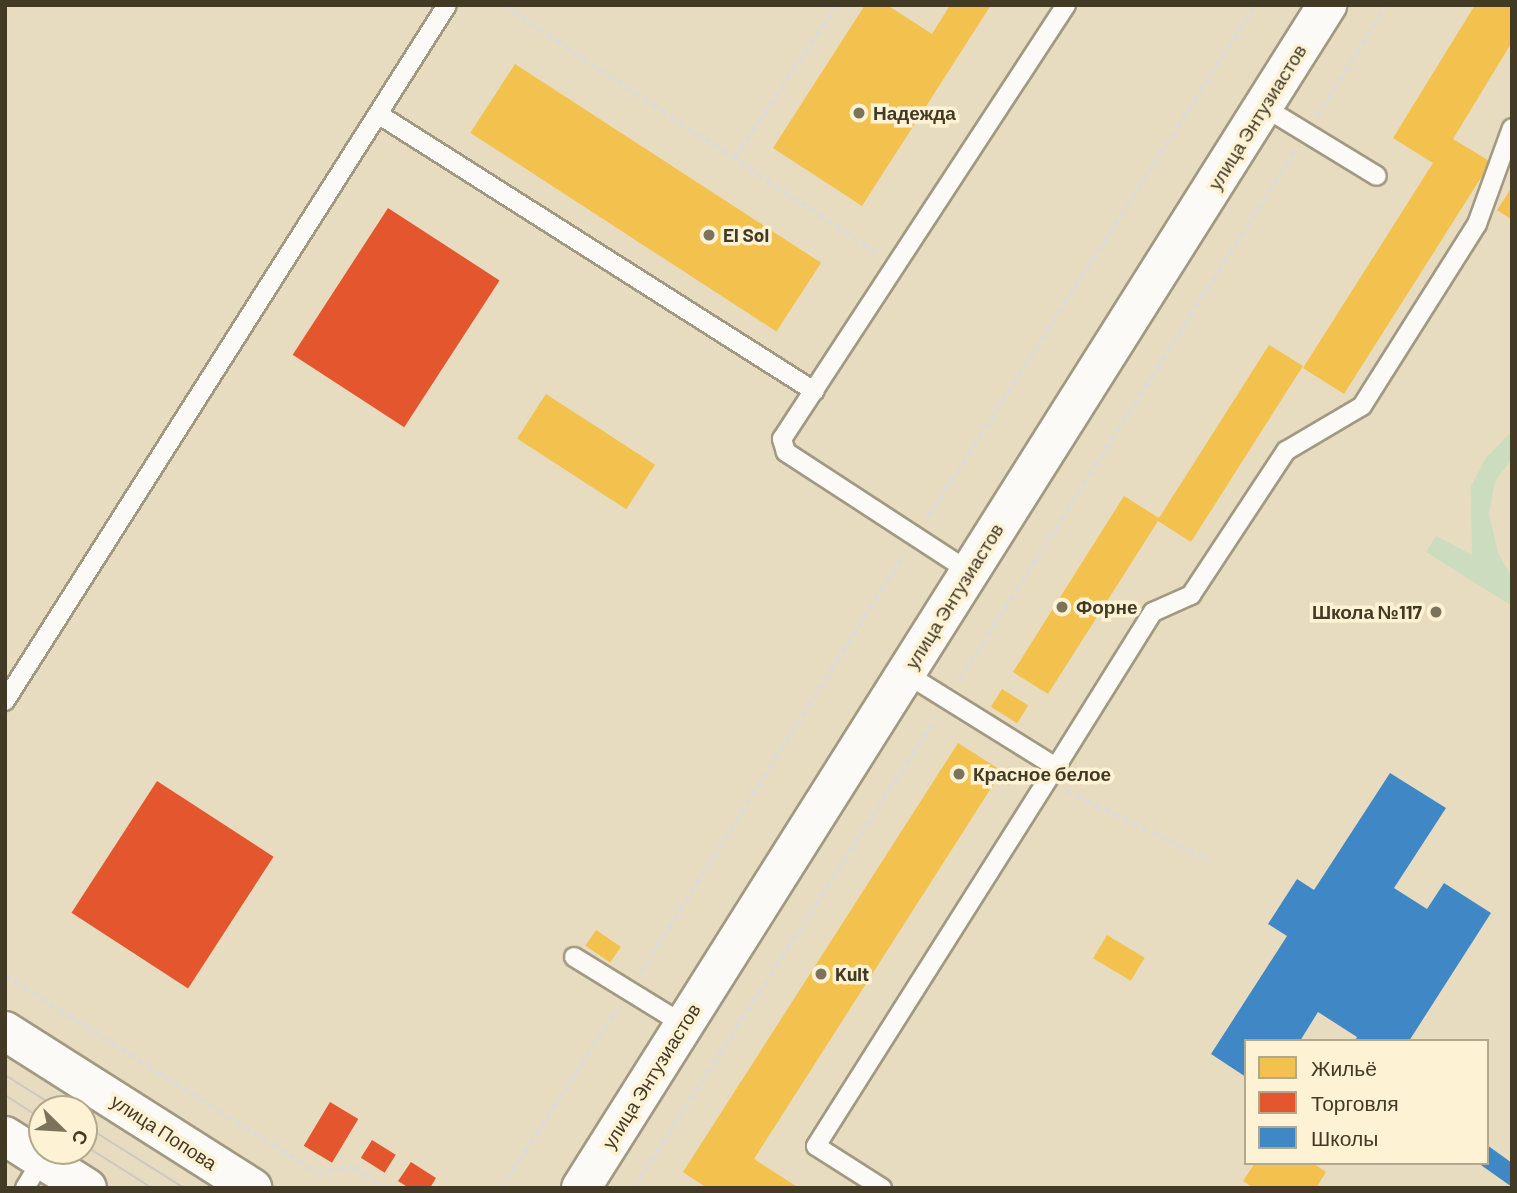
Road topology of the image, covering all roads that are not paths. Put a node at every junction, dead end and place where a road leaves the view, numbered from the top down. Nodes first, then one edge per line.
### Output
1 (447, 5) edge
2 (1066, 5) edge
3 (1328, 5) edge
4 (1264, 107) junction
5 (378, 114) junction
6 (1512, 128) edge
7 (1377, 176) dead end
8 (814, 391) junction
9 (970, 572) junction
10 (905, 673) junction
11 (5, 701) edge
12 (1051, 774) junction
13 (574, 957) dead end
14 (684, 1024) junction
15 (5, 1031) edge
16 (5, 1136) edge
17 (34, 1174) edge
18 (87, 1188) edge
19 (251, 1188) edge
20 (581, 1188) edge
21 (882, 1188) edge

1 - 5 lane
2 - 8 lane
3 - 4 street, улица Энтузиастов
4 - 7 lane
4 - 9 street, улица Энтузиастов
5 - 8 lane
5 - 11 lane
6 - 12 lane
8 - 9 lane
9 - 10 street, улица Энтузиастов
10 - 12 lane
10 - 14 street, улица Энтузиастов
12 - 21 lane
13 - 14 lane
14 - 20 street, улица Энтузиастов
15 - 19 street, улица Попова
16 - 17 street
17 - 18 street

